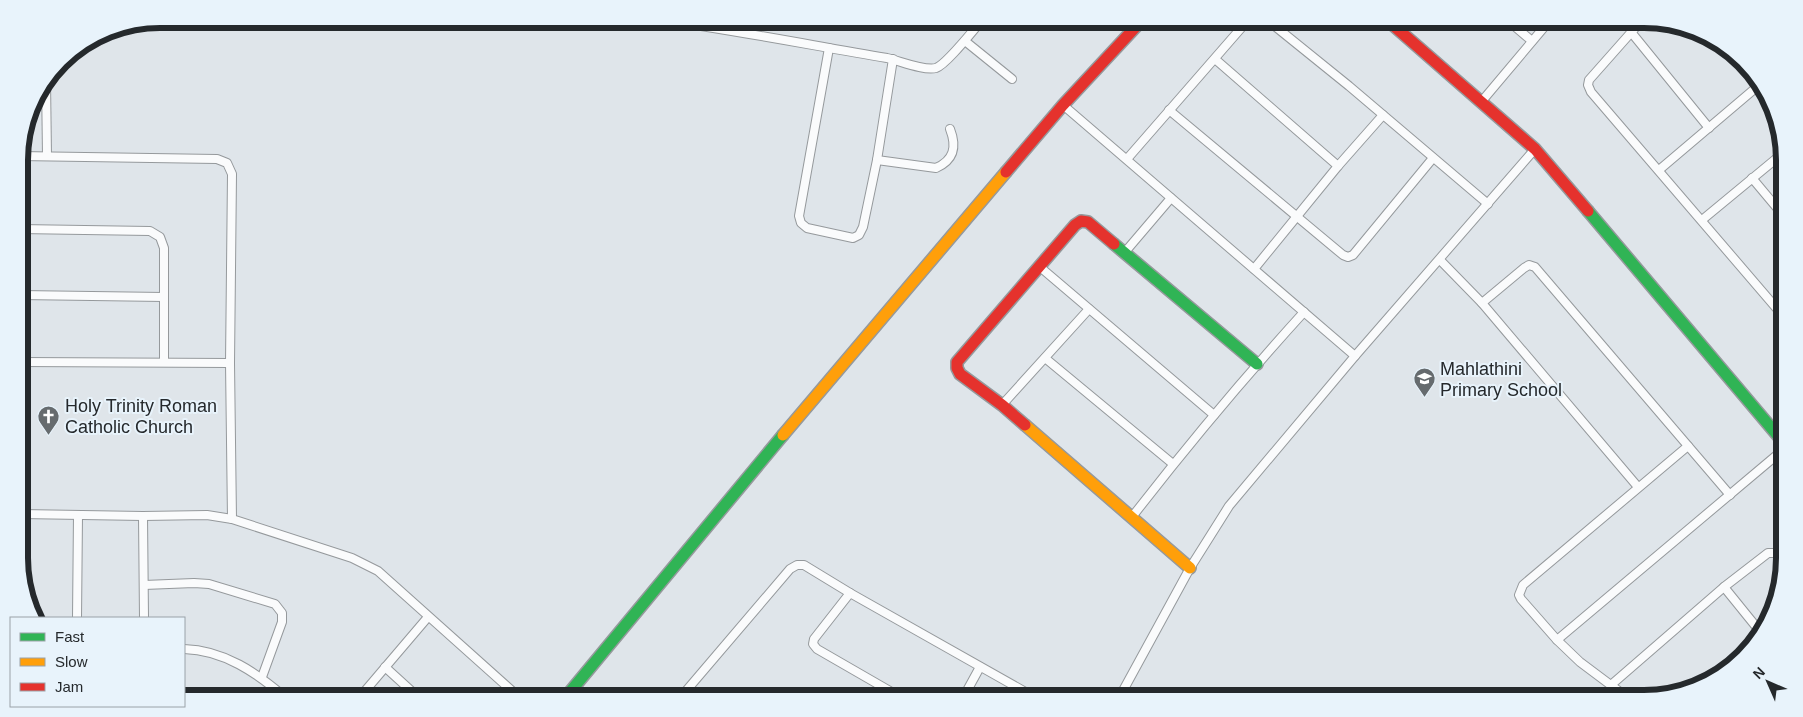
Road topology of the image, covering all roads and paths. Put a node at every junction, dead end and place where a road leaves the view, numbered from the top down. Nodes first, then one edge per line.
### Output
1 (739, 28) edge
2 (976, 28) edge
3 (1134, 28) edge
4 (1241, 28) edge
5 (1277, 28) edge
6 (1397, 28) edge
7 (1517, 28) edge
8 (1543, 28) edge
9 (1635, 28) edge
10 (1631, 32) junction
11 (965, 41) junction
12 (1532, 41) junction
13 (829, 48) junction
14 (893, 59) junction
15 (1215, 59) junction
16 (1012, 79) dead end
17 (1755, 89) edge
18 (45, 94) edge
19 (1482, 101) junction
20 (1063, 105) junction
21 (1169, 110) junction
22 (1383, 115) junction
23 (1709, 128) junction
24 (950, 130) dead end
25 (1535, 149) junction
26 (28, 156) edge
27 (47, 156) junction
28 (1433, 158) junction
29 (1127, 159) junction
30 (1776, 159) edge
31 (877, 160) junction
32 (1338, 166) junction
33 (1659, 170) junction
34 (1752, 178) junction
35 (1172, 198) junction
36 (1488, 204) junction
37 (1776, 207) edge
38 (1297, 218) junction
39 (1702, 220) junction
40 (28, 229) edge
41 (1125, 252) junction
42 (1440, 260) junction
43 (1040, 267) junction
44 (1254, 269) junction
45 (28, 295) edge
46 (164, 297) junction
47 (1482, 303) junction
48 (1776, 308) edge
49 (1089, 309) junction
50 (1304, 312) junction
51 (1355, 356) junction
52 (1046, 358) junction
53 (28, 362) edge
54 (164, 362) junction
55 (230, 363) junction
56 (1257, 364) junction
57 (1002, 405) junction
58 (1214, 414) junction
59 (1776, 434) edge
60 (1688, 446) junction
61 (1776, 456) edge
62 (1173, 464) junction
63 (1638, 488) junction
64 (1730, 495) junction
65 (28, 514) edge
66 (78, 515) junction
67 (143, 516) junction
68 (1132, 517) junction
69 (232, 519) junction
70 (1776, 553) edge
71 (1190, 568) junction
72 (144, 585) junction
73 (1724, 587) junction
74 (850, 593) junction
75 (78, 617) edge
76 (144, 617) edge
77 (428, 617) junction
78 (1756, 626) edge
79 (1557, 640) junction
80 (185, 649) edge
81 (980, 667) junction
82 (385, 668) junction
83 (262, 677) junction
84 (1611, 685) junction
85 (968, 689) edge
86 (1021, 689) edge
87 (1124, 689) edge
88 (1616, 689) edge
89 (277, 690) edge
90 (366, 690) edge
91 (410, 690) edge
92 (511, 690) edge
93 (572, 690) edge
94 (687, 690) edge
95 (887, 690) edge

1 - 13 street
2 - 11 street
3 - 20 street
4 - 15 street
5 - 22 street
6 - 19 street
7 - 12 street
8 - 12 street
9 - 10 street
10 - 23 street
10 - 33 street
11 - 14 street
11 - 16 street
12 - 19 street
13 - 14 street
13 - 31 street
14 - 31 street
15 - 21 street
15 - 32 street
17 - 23 street
18 - 27 street
19 - 25 street
20 - 29 street
20 - 93 street
21 - 29 street
21 - 38 street
22 - 28 street
22 - 32 street
23 - 33 street
24 - 31 street
25 - 36 street
25 - 59 street
26 - 27 street
27 - 55 street
28 - 36 street
28 - 38 street
29 - 35 street
30 - 34 street
32 - 38 street
33 - 39 street
34 - 37 street
34 - 39 street
35 - 41 street
35 - 44 street
36 - 42 street
38 - 44 street
39 - 48 street
40 - 46 street
41 - 43 street
41 - 56 street
42 - 47 street
42 - 51 street
43 - 49 street
43 - 57 street
44 - 50 street
45 - 46 street
46 - 54 street
47 - 60 street
47 - 63 street
49 - 52 street
49 - 58 street
50 - 51 street
50 - 56 street
51 - 71 street
52 - 57 street
52 - 62 street
53 - 54 street
54 - 55 street
55 - 69 street
56 - 58 street
57 - 68 street
58 - 62 street
60 - 63 street
60 - 64 street
61 - 64 street
62 - 68 street
63 - 79 street
64 - 79 street
65 - 66 street
66 - 67 street
66 - 75 street
67 - 69 street
67 - 72 street
68 - 71 street
69 - 77 street
70 - 73 street
71 - 87 street
72 - 76 street
72 - 83 street
73 - 78 street
73 - 84 street
74 - 81 street
74 - 94 street
74 - 95 street
77 - 82 street
77 - 92 street
79 - 84 street
80 - 83 street
81 - 85 street
81 - 86 street
82 - 90 street
82 - 91 street
83 - 89 street
84 - 88 street

